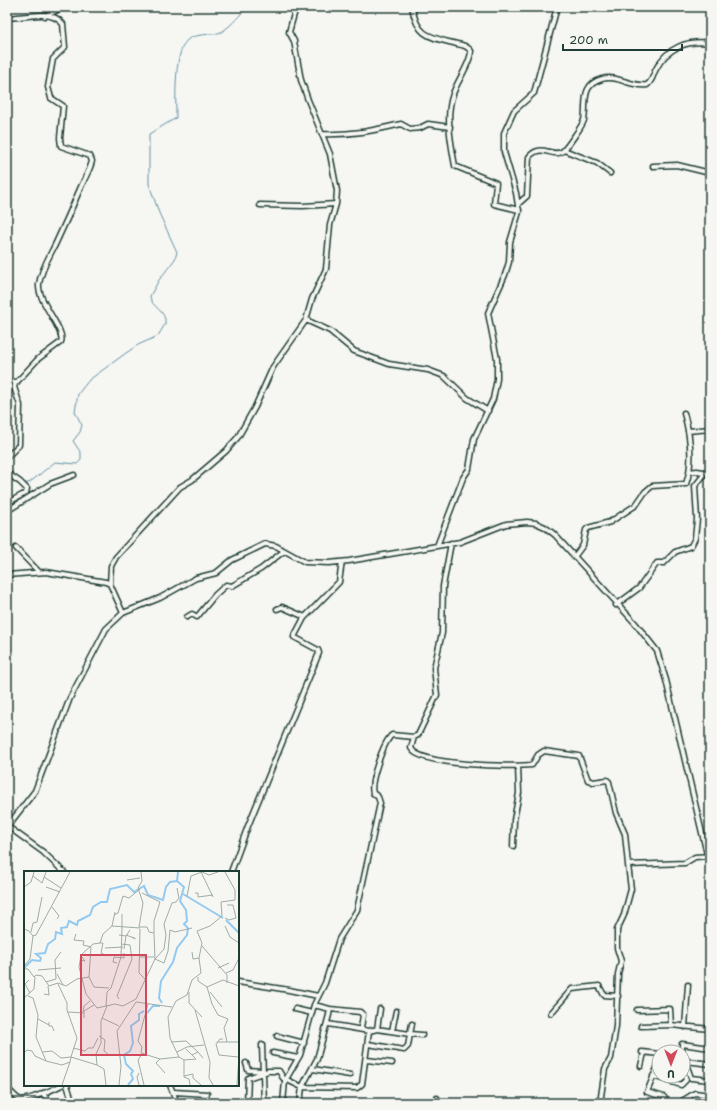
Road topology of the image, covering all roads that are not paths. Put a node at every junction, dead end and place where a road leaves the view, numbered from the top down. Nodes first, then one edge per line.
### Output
1 (64, 7) edge
2 (296, 7) edge
3 (412, 7) edge
4 (558, 7) edge
5 (45, 16) junction
6 (7, 18) edge
7 (710, 43) edge
8 (450, 127) junction
9 (322, 134) junction
10 (564, 150) junction
11 (653, 166) dead end
12 (610, 173) dead end
13 (710, 173) edge
14 (336, 204) junction
15 (519, 204) junction
16 (260, 205) dead end
17 (519, 210) junction
18 (306, 320) junction
19 (7, 382) edge
20 (17, 382) junction
21 (488, 412) junction
22 (684, 413) dead end
23 (710, 429) edge
24 (688, 431) junction
25 (7, 457) edge
26 (688, 472) junction
27 (703, 472) junction
28 (7, 473) edge
29 (710, 473) edge
30 (74, 475) dead end
31 (7, 503) edge
32 (7, 511) edge
33 (451, 543) junction
34 (437, 546) junction
35 (16, 548) dead end
36 (284, 551) junction
37 (574, 557) junction
38 (342, 562) junction
39 (38, 571) junction
40 (7, 575) edge
41 (110, 584) junction
42 (616, 605) junction
43 (276, 609) dead end
44 (123, 613) junction
45 (187, 617) dead end
46 (304, 618) junction
47 (414, 737) junction
48 (518, 766) junction
49 (7, 827) edge
50 (513, 846) dead end
51 (709, 856) edge
52 (628, 865) junction
53 (710, 867) edge
54 (63, 871) edge
55 (231, 871) edge
56 (239, 982) edge
57 (688, 985) dead end
58 (318, 996) junction
59 (618, 996) junction
60 (314, 1006) junction
61 (295, 1009) dead end
62 (330, 1009) junction
63 (380, 1009) dead end
64 (637, 1010) dead end
65 (396, 1011) dead end
66 (312, 1013) junction
67 (551, 1013) dead end
68 (328, 1024) junction
69 (412, 1024) dead end
70 (670, 1025) junction
71 (641, 1026) dead end
72 (685, 1027) junction
73 (361, 1028) junction
74 (377, 1029) junction
75 (710, 1030) edge
76 (369, 1031) junction
77 (392, 1031) junction
78 (410, 1034) junction
79 (422, 1035) dead end
80 (277, 1036) dead end
81 (304, 1043) junction
82 (368, 1044) junction
83 (262, 1045) dead end
84 (691, 1045) edge
85 (710, 1048) edge
86 (273, 1053) dead end
87 (651, 1053) edge
88 (298, 1058) junction
89 (366, 1060) junction
90 (691, 1062) edge
91 (246, 1063) dead end
92 (392, 1063) dead end
93 (710, 1064) edge
94 (641, 1066) dead end
95 (312, 1069) junction
96 (262, 1072) junction
97 (350, 1075) dead end
98 (287, 1078) junction
99 (691, 1078) edge
100 (710, 1080) edge
101 (651, 1081) edge
102 (60, 1086) edge
103 (67, 1086) edge
104 (171, 1086) edge
105 (302, 1087) junction
106 (7, 1089) edge
107 (174, 1092) junction
108 (43, 1094) junction
109 (207, 1094) dead end
110 (710, 1094) edge
111 (437, 1098) dead end
112 (49, 1103) edge
113 (73, 1103) edge
114 (177, 1103) edge
115 (246, 1103) edge
116 (264, 1103) edge
117 (283, 1103) edge
118 (300, 1103) edge
119 (437, 1103) edge
120 (600, 1103) edge
121 (667, 1103) edge
122 (679, 1103) edge

1 - 5 street
2 - 9 street
3 - 8 street
4 - 15 street
5 - 6 street
5 - 20 street
7 - 10 street
8 - 9 street
8 - 17 street
9 - 14 street
10 - 12 street
10 - 15 street
11 - 13 street
14 - 16 street
14 - 18 street
15 - 17 street
17 - 21 street
18 - 21 street
18 - 41 street
19 - 20 street
20 - 25 street
21 - 34 street
22 - 24 street
23 - 24 street
24 - 26 street
26 - 27 street
26 - 37 street
27 - 29 street
27 - 42 street
28 - 31 street
30 - 32 street
33 - 34 street
33 - 37 street
33 - 47 street
34 - 38 street
35 - 39 street
36 - 38 street
36 - 44 street
36 - 45 street
37 - 42 street
38 - 46 street
39 - 40 street
39 - 41 street
41 - 44 street
42 - 51 street
43 - 46 street
44 - 49 street
46 - 55 street
47 - 48 street
47 - 58 street
48 - 50 street
48 - 52 street
49 - 54 street
51 - 52 street
51 - 53 street
52 - 59 street
56 - 58 street
57 - 72 street
58 - 60 street
59 - 67 street
59 - 120 street
60 - 62 street
60 - 66 street
61 - 66 street
62 - 68 street
62 - 73 street
63 - 74 street
64 - 70 street
65 - 77 street
66 - 81 street
68 - 73 street
68 - 95 street
69 - 78 street
70 - 71 street
70 - 72 street
72 - 75 street
73 - 76 street
74 - 76 street
74 - 77 street
76 - 82 street
77 - 78 street
78 - 79 street
78 - 82 street
80 - 81 street
81 - 88 street
82 - 89 street
83 - 96 street
84 - 85 street
86 - 88 street
87 - 94 street
88 - 98 street
89 - 92 street
89 - 105 street
90 - 93 street
91 - 96 street
95 - 97 street
95 - 105 street
96 - 98 street
96 - 115 street
96 - 116 street
98 - 105 street
98 - 117 street
99 - 100 street
101 - 121 street
102 - 108 street
103 - 113 street
104 - 107 street
105 - 118 street
106 - 108 street
107 - 109 street
107 - 114 street
108 - 112 street
110 - 122 street
111 - 119 street

